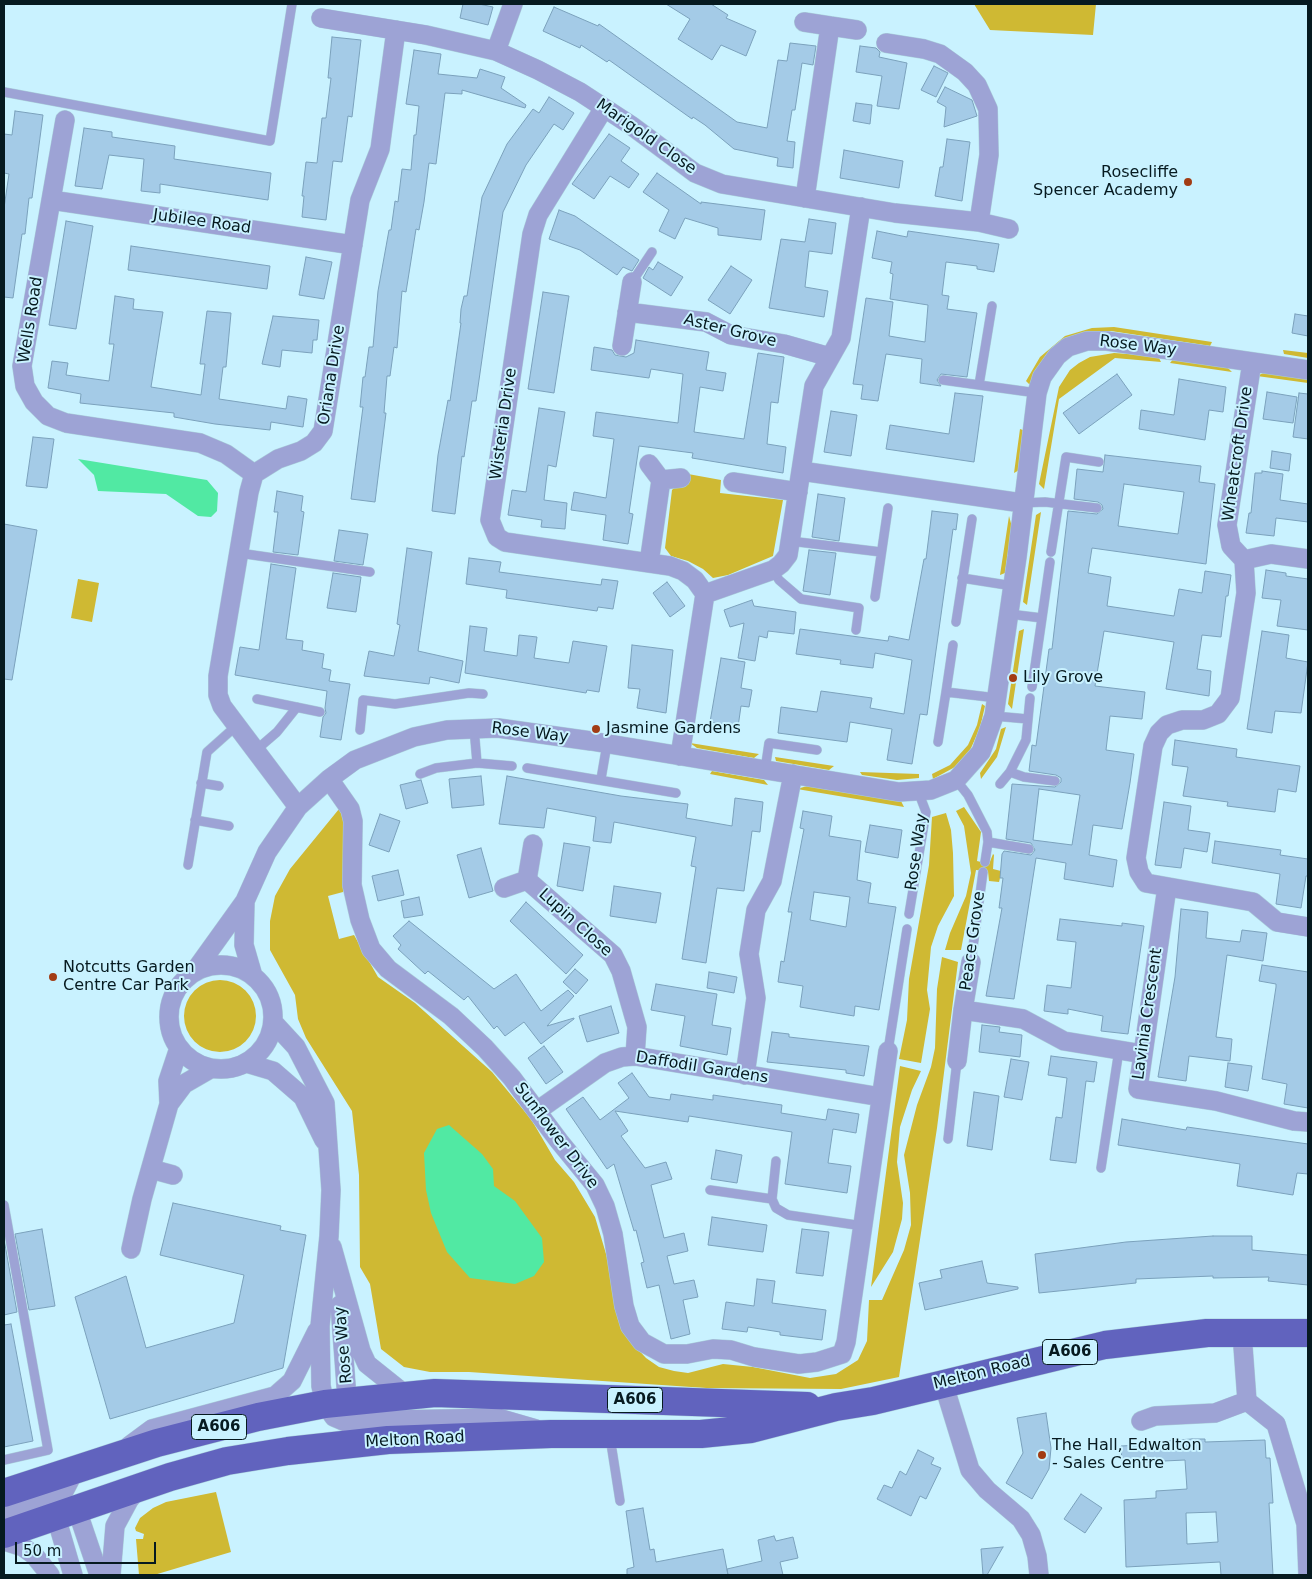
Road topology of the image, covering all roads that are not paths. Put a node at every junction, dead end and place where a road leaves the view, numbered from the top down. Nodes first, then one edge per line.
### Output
1 (292, 4) edge
2 (513, 4) edge
3 (321, 18) dead end
4 (804, 22) dead end
5 (830, 26) junction
6 (396, 30) junction
7 (857, 30) dead end
8 (886, 43) dead end
9 (496, 51) junction
10 (4, 92) edge
11 (604, 108) junction
12 (65, 120) dead end
13 (805, 198) junction
14 (51, 200) junction
15 (861, 207) junction
16 (979, 222) junction
17 (1009, 229) dead end
18 (353, 245) junction
19 (652, 252) dead end
20 (632, 282) joint
21 (992, 306) dead end
22 (628, 312) junction
23 (622, 346) dead end
24 (830, 357) junction
25 (1252, 362) junction
26 (1308, 370) edge
27 (944, 380) dead end
28 (979, 384) junction
29 (1037, 393) junction
30 (1099, 462) dead end
31 (649, 464) dead end
32 (801, 471) junction
33 (254, 474) junction
34 (680, 478) dead end
35 (661, 480) junction
36 (733, 482) dead end
37 (798, 492) junction
38 (1022, 503) junction
39 (1059, 503) junction
40 (888, 508) dead end
41 (1097, 508) dead end
42 (972, 519) dead end
43 (790, 540) junction
44 (882, 552) junction
45 (1051, 552) dead end
46 (239, 553) junction
47 (1308, 559) edge
48 (1244, 560) junction
49 (1050, 562) dead end
50 (649, 563) junction
51 (773, 570) junction
52 (370, 572) dead end
53 (962, 578) junction
54 (1013, 586) junction
55 (705, 594) junction
56 (875, 597) dead end
57 (1009, 614) junction
58 (1042, 618) junction
59 (956, 622) dead end
60 (856, 630) dead end
61 (952, 645) dead end
62 (1032, 687) dead end
63 (946, 692) junction
64 (483, 694) dead end
65 (1030, 698) dead end
66 (257, 699) dead end
67 (297, 707) junction
68 (996, 707) junction
69 (320, 712) dead end
70 (1028, 719) junction
71 (235, 726) junction
72 (474, 728) junction
73 (360, 730) dead end
74 (938, 742) dead end
75 (607, 744) junction
76 (817, 750) dead end
77 (255, 751) junction
78 (680, 756) junction
79 (478, 763) junction
80 (512, 766) dead end
81 (527, 768) dead end
82 (765, 770) junction
83 (1010, 772) junction
84 (420, 774) dead end
85 (792, 774) junction
86 (328, 779) junction
87 (600, 779) junction
88 (956, 780) junction
89 (1055, 781) dead end
90 (201, 783) junction
91 (1000, 784) dead end
92 (219, 786) dead end
93 (918, 791) junction
94 (676, 793) dead end
95 (298, 807) junction
96 (195, 820) junction
97 (229, 826) dead end
98 (988, 842) junction
99 (533, 844) dead end
100 (1029, 849) dead end
101 (985, 862) dead end
102 (188, 864) dead end
103 (983, 872) dead end
104 (527, 880) junction
105 (1167, 887) junction
106 (504, 888) dead end
107 (245, 902) junction
108 (909, 914) dead end
109 (1308, 927) edge
110 (907, 929) dead end
111 (971, 962) joint
112 (194, 972) junction
113 (253, 976) junction
114 (963, 1010) junction
115 (273, 1022) junction
116 (179, 1048) junction
117 (1119, 1050) junction
118 (888, 1051) joint
119 (1143, 1054) junction
120 (635, 1056) junction
121 (957, 1062) joint
122 (246, 1063) junction
123 (210, 1069) junction
124 (745, 1075) junction
125 (881, 1097) junction
126 (168, 1104) junction
127 (537, 1111) junction
128 (1308, 1122) edge
129 (948, 1139) dead end
130 (330, 1152) junction
131 (776, 1161) dead end
132 (1101, 1168) dead end
133 (151, 1169) junction
134 (174, 1175) dead end
135 (710, 1190) dead end
136 (772, 1199) junction
137 (4, 1205) edge
138 (863, 1226) junction
139 (329, 1236) junction
140 (131, 1250) dead end
141 (338, 1267) junction
142 (320, 1326) junction
143 (1242, 1333) junction
144 (1308, 1333) edge
145 (944, 1382) junction
146 (407, 1396) junction
147 (1247, 1400) junction
148 (836, 1406) junction
149 (341, 1419) junction
150 (1141, 1421) dead end
151 (610, 1434) junction
152 (114, 1457) junction
153 (4, 1460) edge
154 (75, 1470) junction
155 (138, 1488) junction
156 (4, 1493) edge
157 (620, 1501) dead end
158 (64, 1509) junction
159 (4, 1513) edge
160 (4, 1534) edge
161 (4, 1541) edge
162 (50, 1575) edge
163 (73, 1575) edge
164 (99, 1575) edge
165 (111, 1575) edge
166 (1039, 1575) edge
167 (1308, 1575) edge

1 - 10 lane
2 - 9 street
3 - 6 street, Marigold Close
4 - 5 street
5 - 7 street
5 - 13 street
6 - 9 street, Marigold Close
6 - 18 street, Oriana Drive
8 - 16 street
9 - 11 street, Marigold Close
11 - 13 street, Marigold Close
11 - 50 street, Wisteria Drive
12 - 14 street, Wells Road
13 - 15 street, Marigold Close
14 - 18 street, Jubilee Road
14 - 33 street, Wells Road
15 - 16 street, Marigold Close
15 - 24 street
16 - 17 street, Marigold Close
18 - 33 street, Oriana Drive
19 - 20 lane
20 - 22 street
21 - 28 lane
22 - 23 street
22 - 24 street, Aster Grove
24 - 32 street
25 - 26 street, Rose Way
25 - 29 street, Rose Way
25 - 48 street, Wheatcroft Drive
27 - 28 lane
28 - 29 lane
29 - 38 street, Rose Way
30 - 39 lane
31 - 35 street
32 - 37 street
32 - 38 street
33 - 46 street
34 - 35 street
35 - 50 street
36 - 37 street
37 - 43 street
38 - 39 lane
38 - 54 street, Rose Way
39 - 41 lane
39 - 45 lane
40 - 44 lane
42 - 53 lane
43 - 44 lane
43 - 51 street
44 - 56 lane
46 - 52 lane
46 - 71 street
47 - 48 street
48 - 105 street
49 - 58 lane
50 - 55 street, Wisteria Drive
51 - 55 street
51 - 60 lane
53 - 54 lane
53 - 59 lane
54 - 57 street, Rose Way
55 - 78 street
57 - 58 lane
57 - 68 street, Rose Way
58 - 62 lane
61 - 63 lane
63 - 68 lane
63 - 74 lane
64 - 73 lane
65 - 70 lane
66 - 67 lane
67 - 69 lane
67 - 77 lane
68 - 70 lane
68 - 88 street, Rose Way
70 - 83 lane
71 - 77 street
71 - 90 lane
72 - 75 street, Rose Way
72 - 79 lane
72 - 86 street, Rose Way
75 - 78 street, Rose Way
75 - 87 lane
76 - 82 lane
77 - 95 street
78 - 82 street, Rose Way
79 - 80 lane
79 - 84 lane
81 - 87 lane
82 - 85 street, Rose Way
83 - 89 lane
83 - 91 lane
85 - 93 street, Rose Way
85 - 124 street
86 - 95 street, Rose Way
86 - 127 street, Sunflower Drive
87 - 94 lane
88 - 93 street, Rose Way
88 - 98 lane
90 - 92 lane
90 - 96 lane
93 - 108 lane, Rose Way
95 - 107 street, Rose Way
96 - 97 lane
96 - 102 lane
98 - 100 lane
98 - 101 lane
99 - 104 street, Lupin Close
103 - 111 lane, Peace Grove
104 - 106 street, Lupin Close
104 - 120 street, Lupin Close
105 - 109 street
105 - 119 street, Lavinia Crescent
107 - 112 street, Rose Way
107 - 113 street, Rose Way
110 - 118 lane, Sunflower Drive
111 - 114 street, Peace Grove
112 - 113 street
112 - 116 street
113 - 115 street
114 - 117 street, Peace Grove
114 - 121 street, Peace Grove
115 - 122 street
115 - 130 street, Rose Way
116 - 123 street
116 - 126 street
117 - 119 street, Peace Grove
117 - 132 lane
118 - 125 street, Sunflower Drive
119 - 128 street, Lavinia Crescent
120 - 124 street, Daffodil Gardens
120 - 127 street, Daffodil Gardens
121 - 129 lane, Peace Grove
122 - 123 street
122 - 130 street, Rose Way
123 - 126 street
124 - 125 street, Daffodil Gardens
125 - 138 street, Sunflower Drive
126 - 133 street
127 - 138 street, Sunflower Drive
130 - 139 street, Rose Way
131 - 136 lane
133 - 134 street
133 - 140 street
135 - 136 lane
136 - 138 lane
137 - 153 lane
139 - 141 street, Rose Way
139 - 142 street, Rose Way
141 - 146 street, Rose Way
141 - 149 street, Rose Way
142 - 149 street, Rose Way
142 - 152 street, Rose Way
143 - 144 main road, Melton Road / A606
143 - 145 main road, Melton Road / A606
143 - 147 street
145 - 148 main road, Melton Road / A606
145 - 166 street
146 - 148 main road, Melton Road / A606
146 - 149 main road, Melton Road / A606
147 - 150 street
147 - 167 street
148 - 151 main road, Melton Road / A606
149 - 151 main road, Melton Road / A606
149 - 152 main road, Melton Road / A606
149 - 155 main road, Melton Road / A606
151 - 157 lane
152 - 154 main road, Melton Road / A606
154 - 156 main road, Melton Road / A606
154 - 158 street
155 - 158 main road, Melton Road / A606
155 - 165 street
158 - 159 street, Melton Road
158 - 160 main road, Melton Road / A606
158 - 163 street
158 - 164 street
161 - 162 street

